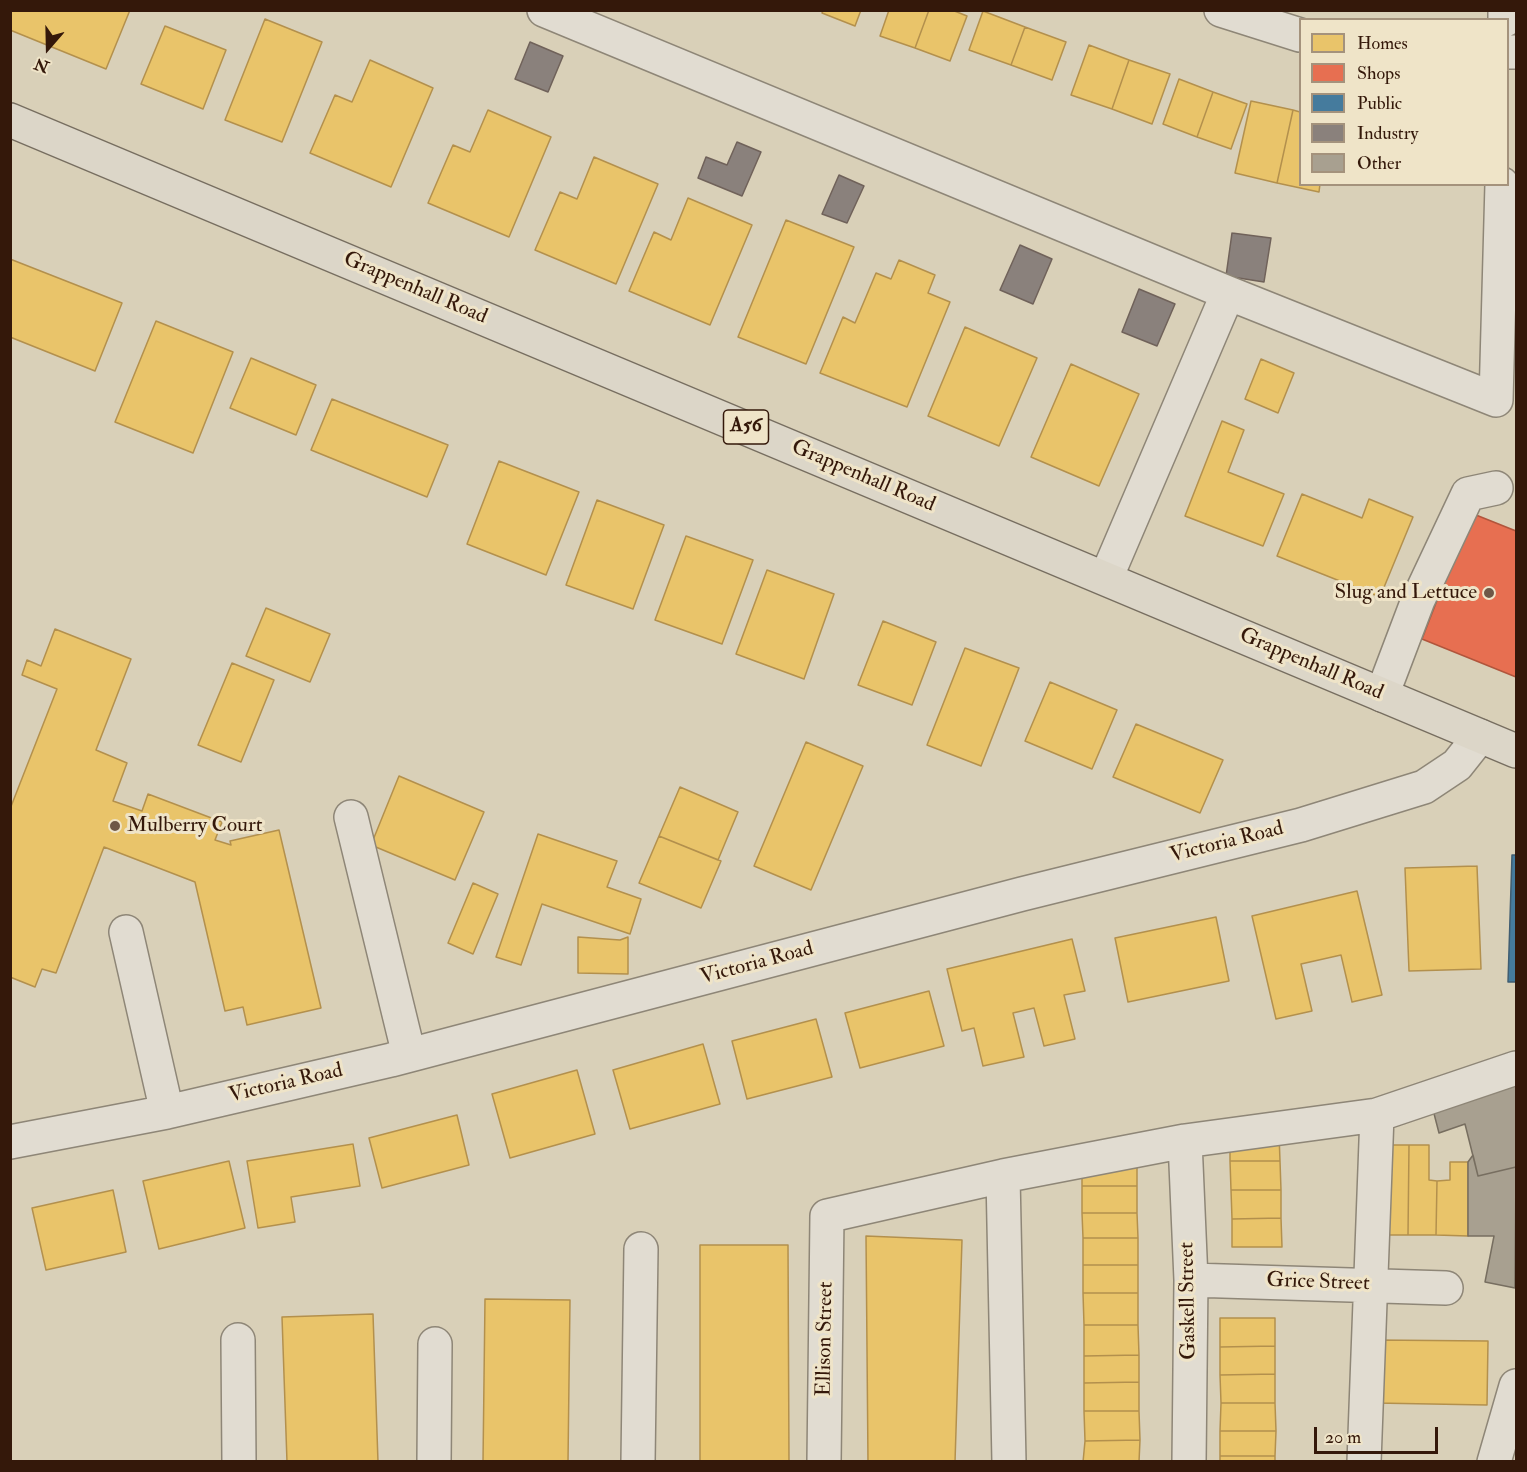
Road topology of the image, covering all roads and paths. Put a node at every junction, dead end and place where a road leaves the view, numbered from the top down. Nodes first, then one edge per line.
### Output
1 (544, 10) edge
2 (1237, 14) edge
3 (1299, 35) edge
4 (10, 120) edge
5 (1502, 186) edge
6 (1228, 293) junction
7 (1496, 488) dead end
8 (1106, 578) junction
9 (1382, 695) junction
10 (1480, 736) junction
11 (1516, 751) edge
12 (351, 817) dead end
13 (126, 932) dead end
14 (409, 1055) junction
15 (1516, 1068) edge
16 (166, 1112) junction
17 (1377, 1115) junction
18 (1185, 1141) junction
19 (10, 1142) edge
20 (1003, 1176) junction
21 (641, 1249) dead end
22 (1191, 1280) junction
23 (1370, 1284) junction
24 (1446, 1288) dead end
25 (238, 1340) dead end
26 (435, 1344) dead end
27 (1516, 1386) edge
28 (239, 1461) edge
29 (434, 1461) edge
30 (638, 1461) edge
31 (824, 1461) edge
32 (1009, 1461) edge
33 (1190, 1461) edge
34 (1364, 1461) edge
35 (1494, 1461) edge

1 - 6 street
2 - 3 street
4 - 8 main road, Grappenhall Road / A56
5 - 6 street
6 - 8 street
7 - 9 street
8 - 9 main road, Grappenhall Road / A56
9 - 10 main road, Grappenhall Road / A56
10 - 11 main road, Grappenhall Road / A56
10 - 14 street, Victoria Road
12 - 14 street
13 - 16 street
14 - 16 street, Victoria Road
15 - 17 street
16 - 19 street, Victoria Road
17 - 18 street
17 - 23 street
18 - 20 street
18 - 22 street, Gaskell Street
20 - 31 street, Ellison Street
20 - 32 street
21 - 30 street
22 - 23 street, Grice Street
22 - 33 street, Gaskell Street
23 - 24 street, Grice Street
23 - 34 street
25 - 28 street
26 - 29 street
27 - 35 street

